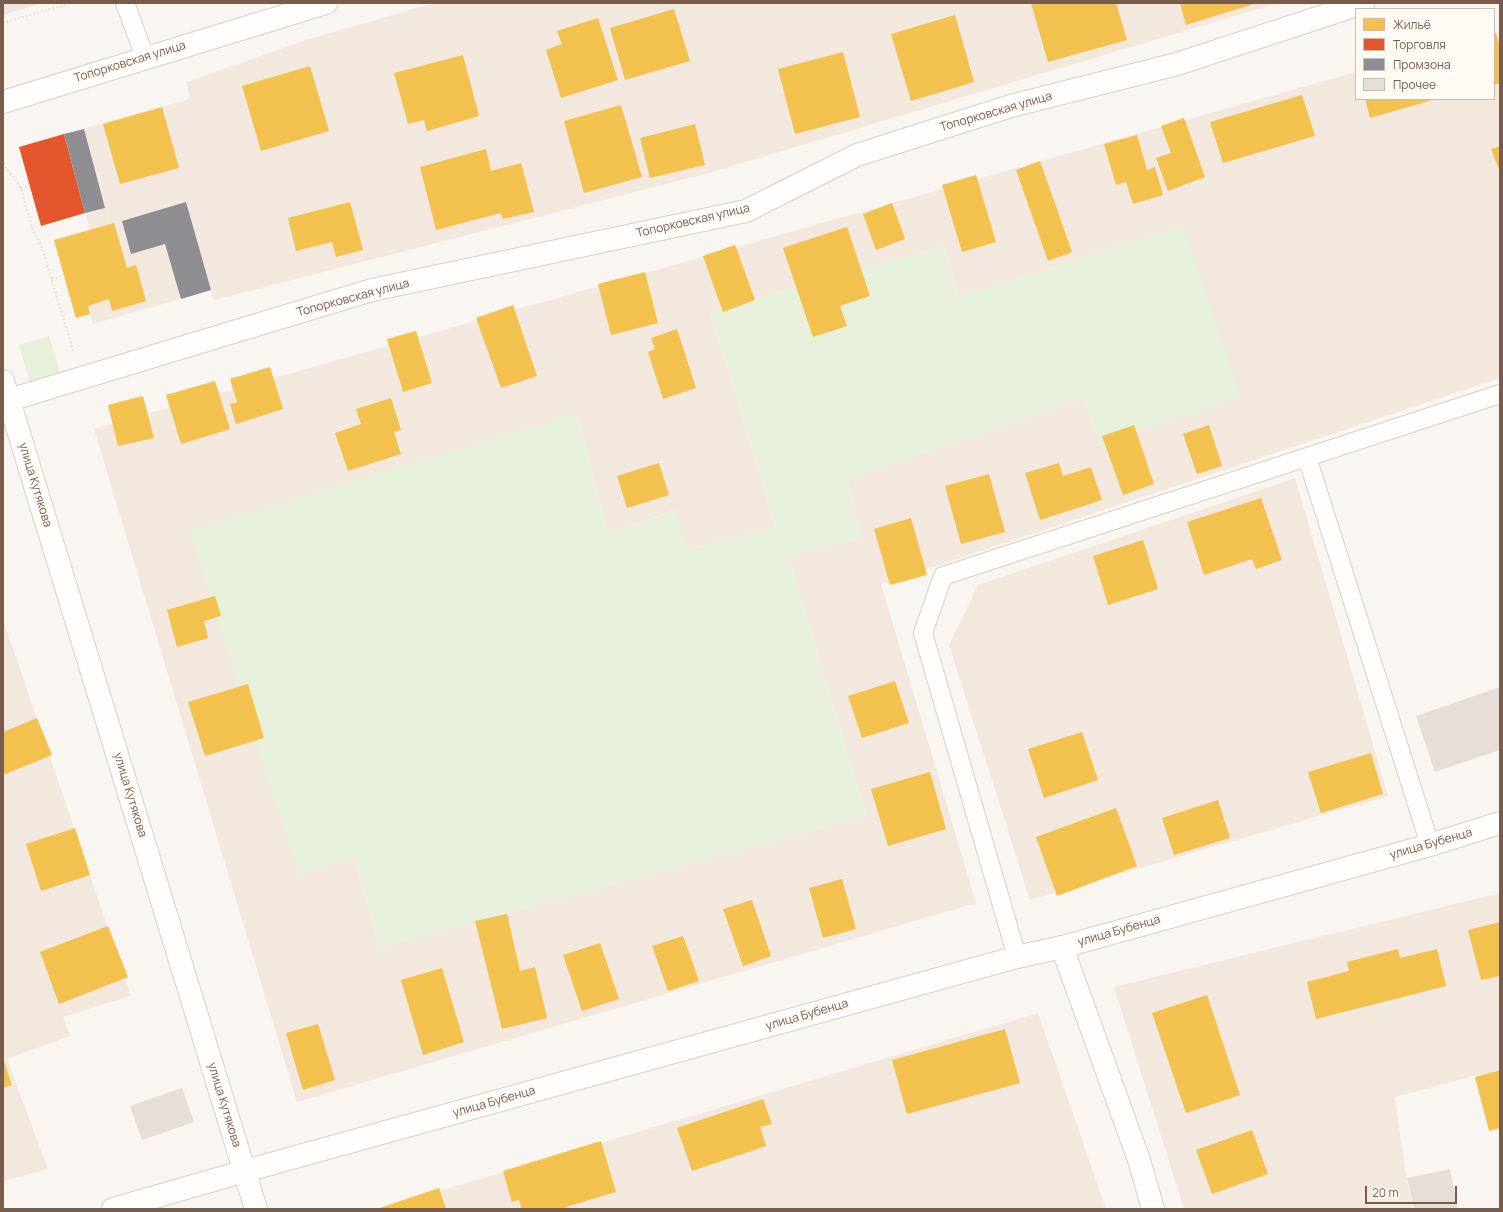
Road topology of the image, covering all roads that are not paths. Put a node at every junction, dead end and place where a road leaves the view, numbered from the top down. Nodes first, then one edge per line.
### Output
1 (124, 3) edge
2 (326, 3) edge
3 (1363, 3) edge
4 (145, 58) junction
5 (3, 102) edge
6 (5, 390) edge
7 (1500, 394) edge
8 (1307, 457) junction
9 (1500, 823) edge
10 (1430, 845) junction
11 (1062, 948) junction
12 (1017, 957) junction
13 (245, 1172) junction
14 (113, 1209) edge
15 (256, 1209) edge
16 (1153, 1209) edge

1 - 4 lane
2 - 4 street, Топорковская улица
3 - 6 street, Топорковская улица
4 - 5 street, Топорковская улица
6 - 13 street, улица Кутякова
7 - 8 lane
8 - 10 lane
8 - 12 lane
9 - 10 street, улица Бубенца
10 - 11 street, улица Бубенца
11 - 12 street, улица Бубенца
11 - 16 street
12 - 13 street, улица Бубенца
13 - 14 street, улица Бубенца
13 - 15 street, улица Кутякова

